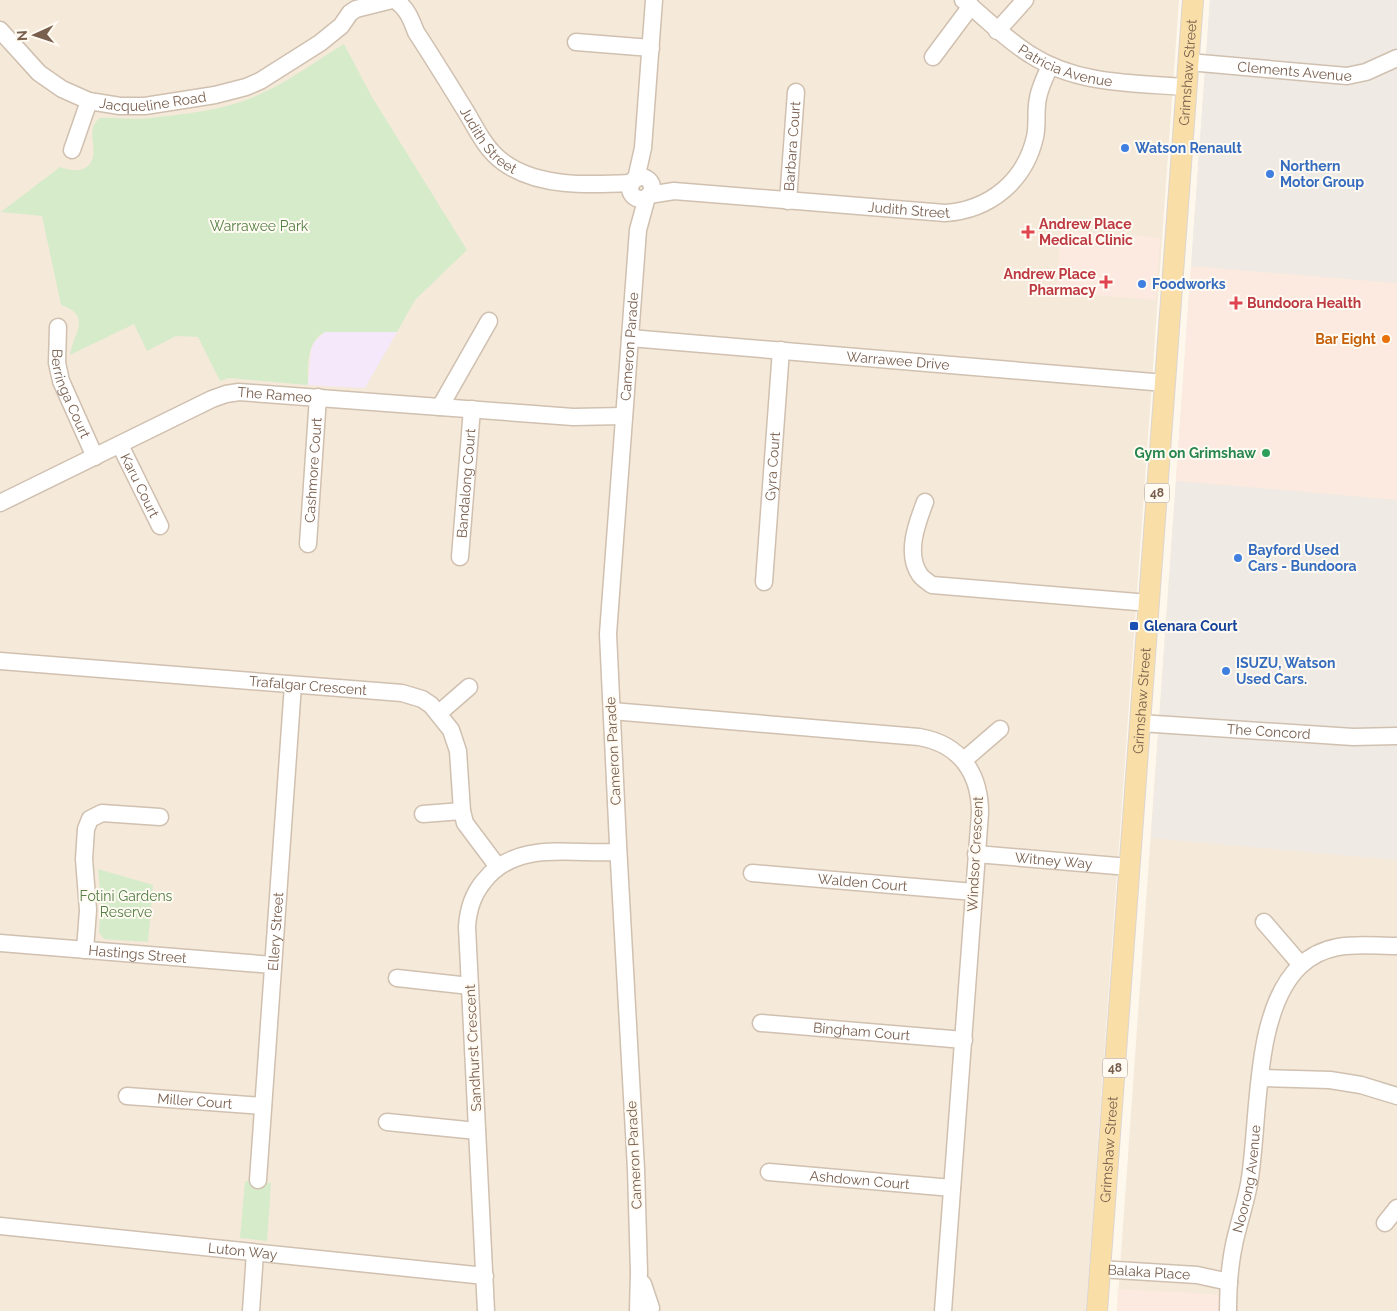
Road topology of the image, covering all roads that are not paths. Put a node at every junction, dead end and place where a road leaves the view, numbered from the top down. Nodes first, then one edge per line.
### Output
1 (654, 0) edge
2 (1025, 0) edge
3 (1193, 0) edge
4 (397, 2) edge
5 (967, 3) edge
6 (352, 8) edge
7 (998, 30) junction
8 (3, 40) edge
9 (576, 42) dead end
10 (651, 48) junction
11 (933, 58) dead end
12 (1397, 58) edge
13 (1189, 62) junction
14 (1050, 66) junction
15 (1187, 86) junction
16 (796, 92) dead end
17 (89, 101) junction
18 (72, 150) dead end
19 (641, 188) junction
20 (788, 201) junction
21 (490, 321) dead end
22 (58, 327) dead end
23 (630, 338) junction
24 (781, 350) junction
25 (1165, 383) junction
26 (318, 397) junction
27 (440, 407) junction
28 (472, 409) junction
29 (624, 420) junction
30 (120, 445) junction
31 (95, 457) junction
32 (925, 502) dead end
33 (0, 503) edge
34 (160, 526) dead end
35 (308, 544) dead end
36 (460, 557) dead end
37 (764, 582) dead end
38 (1149, 604) junction
39 (0, 662) edge
40 (293, 685) junction
41 (469, 687) dead end
42 (612, 711) junction
43 (439, 713) junction
44 (1140, 723) junction
45 (1000, 729) dead end
46 (1397, 736) edge
47 (964, 760) junction
48 (462, 811) junction
49 (423, 814) dead end
50 (160, 817) dead end
51 (618, 848) junction
52 (976, 854) junction
53 (498, 867) junction
54 (1129, 868) junction
55 (752, 873) dead end
56 (974, 892) junction
57 (1264, 922) dead end
58 (1397, 941) edge
59 (0, 943) edge
60 (1397, 946) edge
61 (85, 950) junction
62 (1298, 963) junction
63 (273, 965) junction
64 (397, 978) dead end
65 (470, 986) junction
66 (761, 1023) dead end
67 (964, 1040) junction
68 (1260, 1078) junction
69 (127, 1096) dead end
70 (1397, 1096) edge
71 (263, 1106) junction
72 (387, 1122) dead end
73 (477, 1131) junction
74 (769, 1172) dead end
75 (258, 1180) dead end
76 (952, 1188) junction
77 (1397, 1208) edge
78 (1385, 1223) dead end
79 (0, 1226) edge
80 (255, 1253) junction
81 (1100, 1269) junction
82 (485, 1276) junction
83 (1229, 1277) junction
84 (649, 1310) edge
85 (251, 1311) edge
86 (486, 1311) edge
87 (943, 1311) edge
88 (1097, 1311) edge
89 (1228, 1311) edge

1 - 10 street, Cameron Parade
2 - 7 street
3 - 13 main road, Grimshaw Street / 48
4 - 6 street, Jacqueline Road
4 - 19 street, Judith Street
5 - 7 street, Patricia Avenue
5 - 11 street
6 - 17 street, Jacqueline Road
7 - 14 street, Patricia Avenue
8 - 17 street, Jacqueline Road
9 - 10 street
10 - 19 street, Cameron Parade
12 - 13 street, Clements Avenue
13 - 15 main road, Grimshaw Street / 48
14 - 15 street, Patricia Avenue
14 - 20 street, Judith Street
15 - 25 main road, Grimshaw Street / 48
16 - 20 street, Barbara Court
17 - 18 street
19 - 20 street, Judith Street
19 - 23 street, Cameron Parade
21 - 27 street
22 - 31 street, Berringa Court
23 - 24 street, Warrawee Drive
23 - 29 street, Cameron Parade
24 - 25 street, Warrawee Drive
24 - 37 street, Gyra Court
25 - 38 main road, Grimshaw Street / 48
26 - 27 street, The Rameo
26 - 30 street, The Rameo
26 - 35 street, Cashmore Court
27 - 28 street, The Rameo
28 - 29 street, The Rameo
28 - 36 street, Bandalong Court
29 - 42 street, Cameron Parade
30 - 31 street, The Rameo
30 - 34 street, Karu Court
31 - 33 street, The Rameo
32 - 38 street
38 - 44 main road, Grimshaw Street / 48
39 - 40 street, Trafalgar Crescent
40 - 43 street, Trafalgar Crescent
40 - 63 street, Ellery Street
41 - 43 street
42 - 47 street, Windsor Crescent
42 - 51 street, Cameron Parade
43 - 48 street, Trafalgar Crescent
44 - 46 street, The Concord
44 - 54 main road, Grimshaw Street / 48
45 - 47 street
47 - 52 street, Windsor Crescent
48 - 49 street
48 - 53 street, Trafalgar Crescent
50 - 61 street
51 - 53 street, Sandhurst Crescent
51 - 84 street, Cameron Parade
52 - 54 street, Witney Way
52 - 56 street, Windsor Crescent
53 - 65 street, Sandhurst Crescent
54 - 81 main road, Grimshaw Street / 48
55 - 56 street, Walden Court
56 - 67 street, Windsor Crescent
57 - 62 street
58 - 62 street
59 - 61 street, Hastings Street
60 - 62 street
61 - 63 street, Hastings Street
62 - 68 street, Noorong Avenue
63 - 71 street, Ellery Street
64 - 65 street
65 - 73 street, Sandhurst Crescent
66 - 67 street, Bingham Court
67 - 76 street, Windsor Crescent
68 - 70 street
68 - 83 street, Noorong Avenue
69 - 71 street, Miller Court
71 - 75 street, Ellery Street
72 - 73 street
73 - 82 street, Sandhurst Crescent
74 - 76 street, Ashdown Court
76 - 87 street, Windsor Crescent
77 - 78 street
79 - 80 street, Luton Way
80 - 82 street, Luton Way
80 - 85 street
81 - 83 street, Balaka Place
81 - 88 main road, Grimshaw Street / 48
82 - 86 street, Sandhurst Crescent
83 - 89 street, Noorong Avenue

